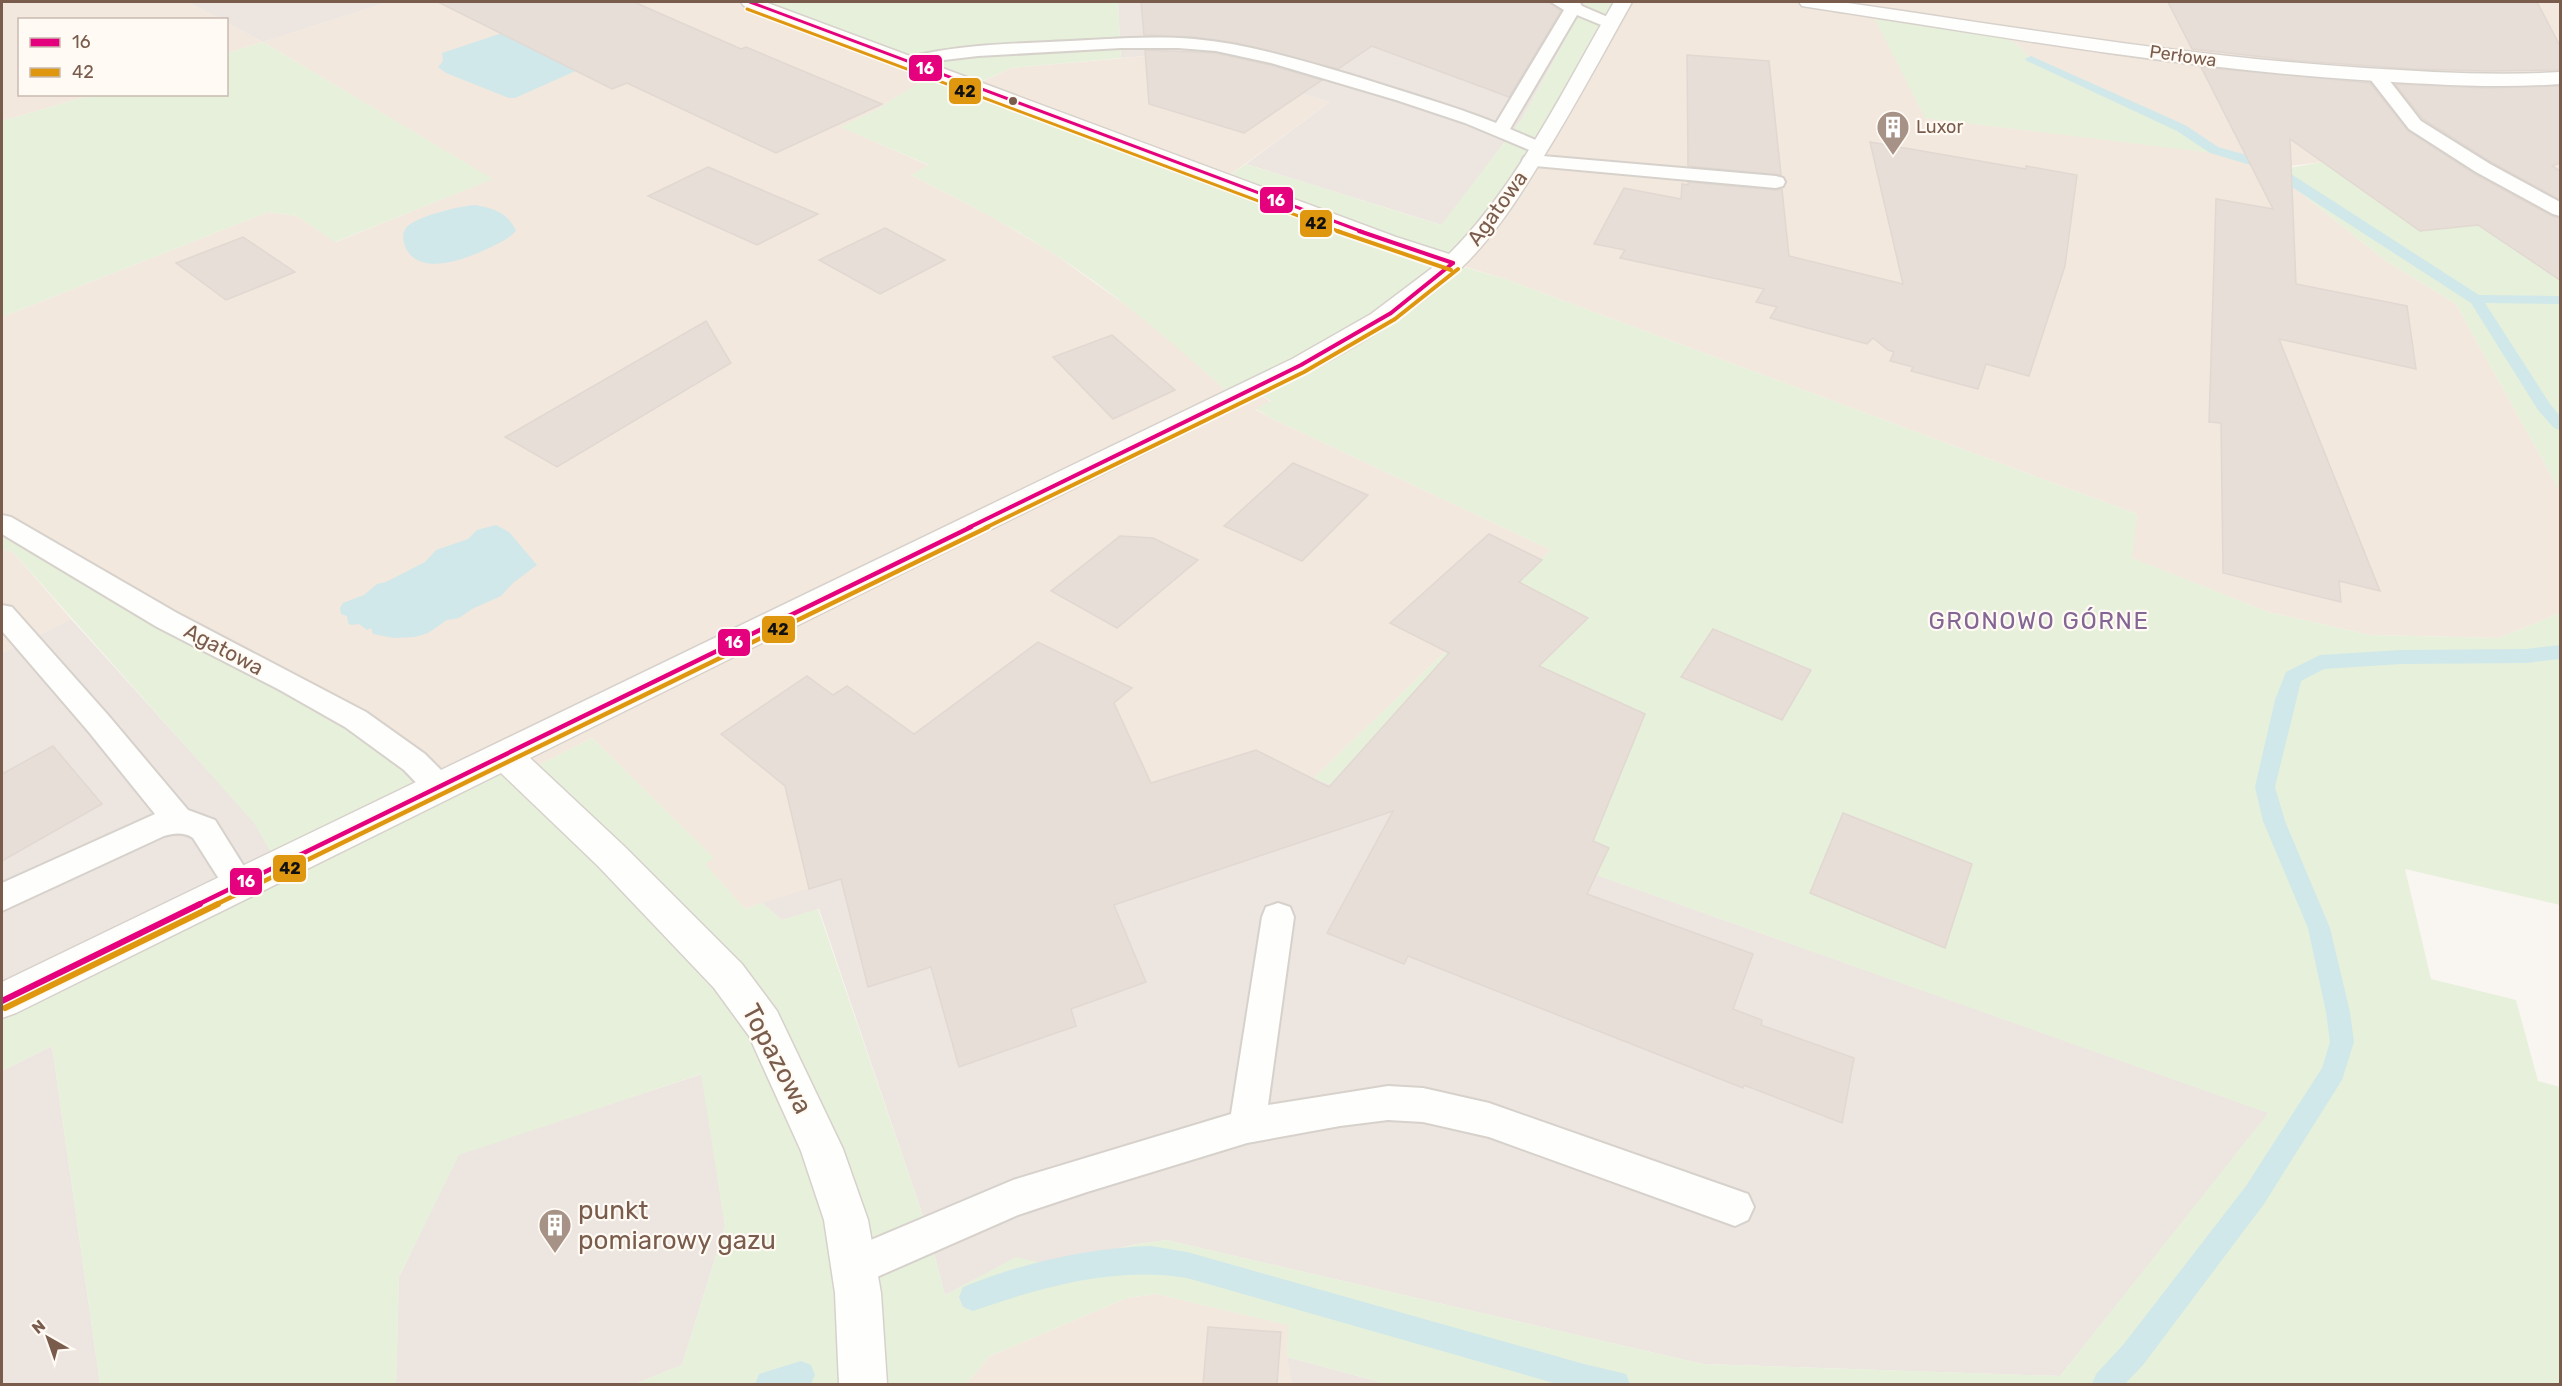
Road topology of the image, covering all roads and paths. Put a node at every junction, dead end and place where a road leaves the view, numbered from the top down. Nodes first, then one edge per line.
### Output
1 (750, 2) edge
2 (1623, 2) edge
3 (1808, 2) edge
4 (1567, 4) edge
5 (1847, 4) edge
6 (1611, 24) junction
7 (911, 62) junction
8 (2376, 75) junction
9 (2560, 78) edge
10 (1500, 131) junction
11 (1535, 154) junction
12 (1776, 182) dead end
13 (2560, 210) edge
14 (1453, 263) junction
15 (2, 523) edge
16 (2, 614) edge
17 (503, 754) junction
18 (438, 786) junction
19 (178, 820) junction
20 (239, 884) junction
21 (2, 898) edge
22 (1278, 917) dead end
23 (2, 1001) edge
24 (1247, 1126) junction
25 (1735, 1207) dead end
26 (854, 1267) junction
27 (863, 1384) edge

1 - 7 street
2 - 6 street, Agatowa
3 - 5 street, Perłowa
4 - 6 lane
4 - 10 lane
5 - 8 street, Perłowa
6 - 11 street, Agatowa
7 - 10 lane
7 - 14 street
8 - 9 street, Perłowa
8 - 13 lane
10 - 11 lane
11 - 12 lane
11 - 14 street, Agatowa
14 - 17 street, Agatowa
15 - 18 lane, Agatowa
16 - 19 lane
17 - 18 street, Agatowa
17 - 26 street, Topazowa
18 - 20 street, Agatowa
19 - 20 lane
19 - 21 lane
20 - 23 street, Agatowa
22 - 24 lane
24 - 25 lane
24 - 26 lane
26 - 27 street, Topazowa

